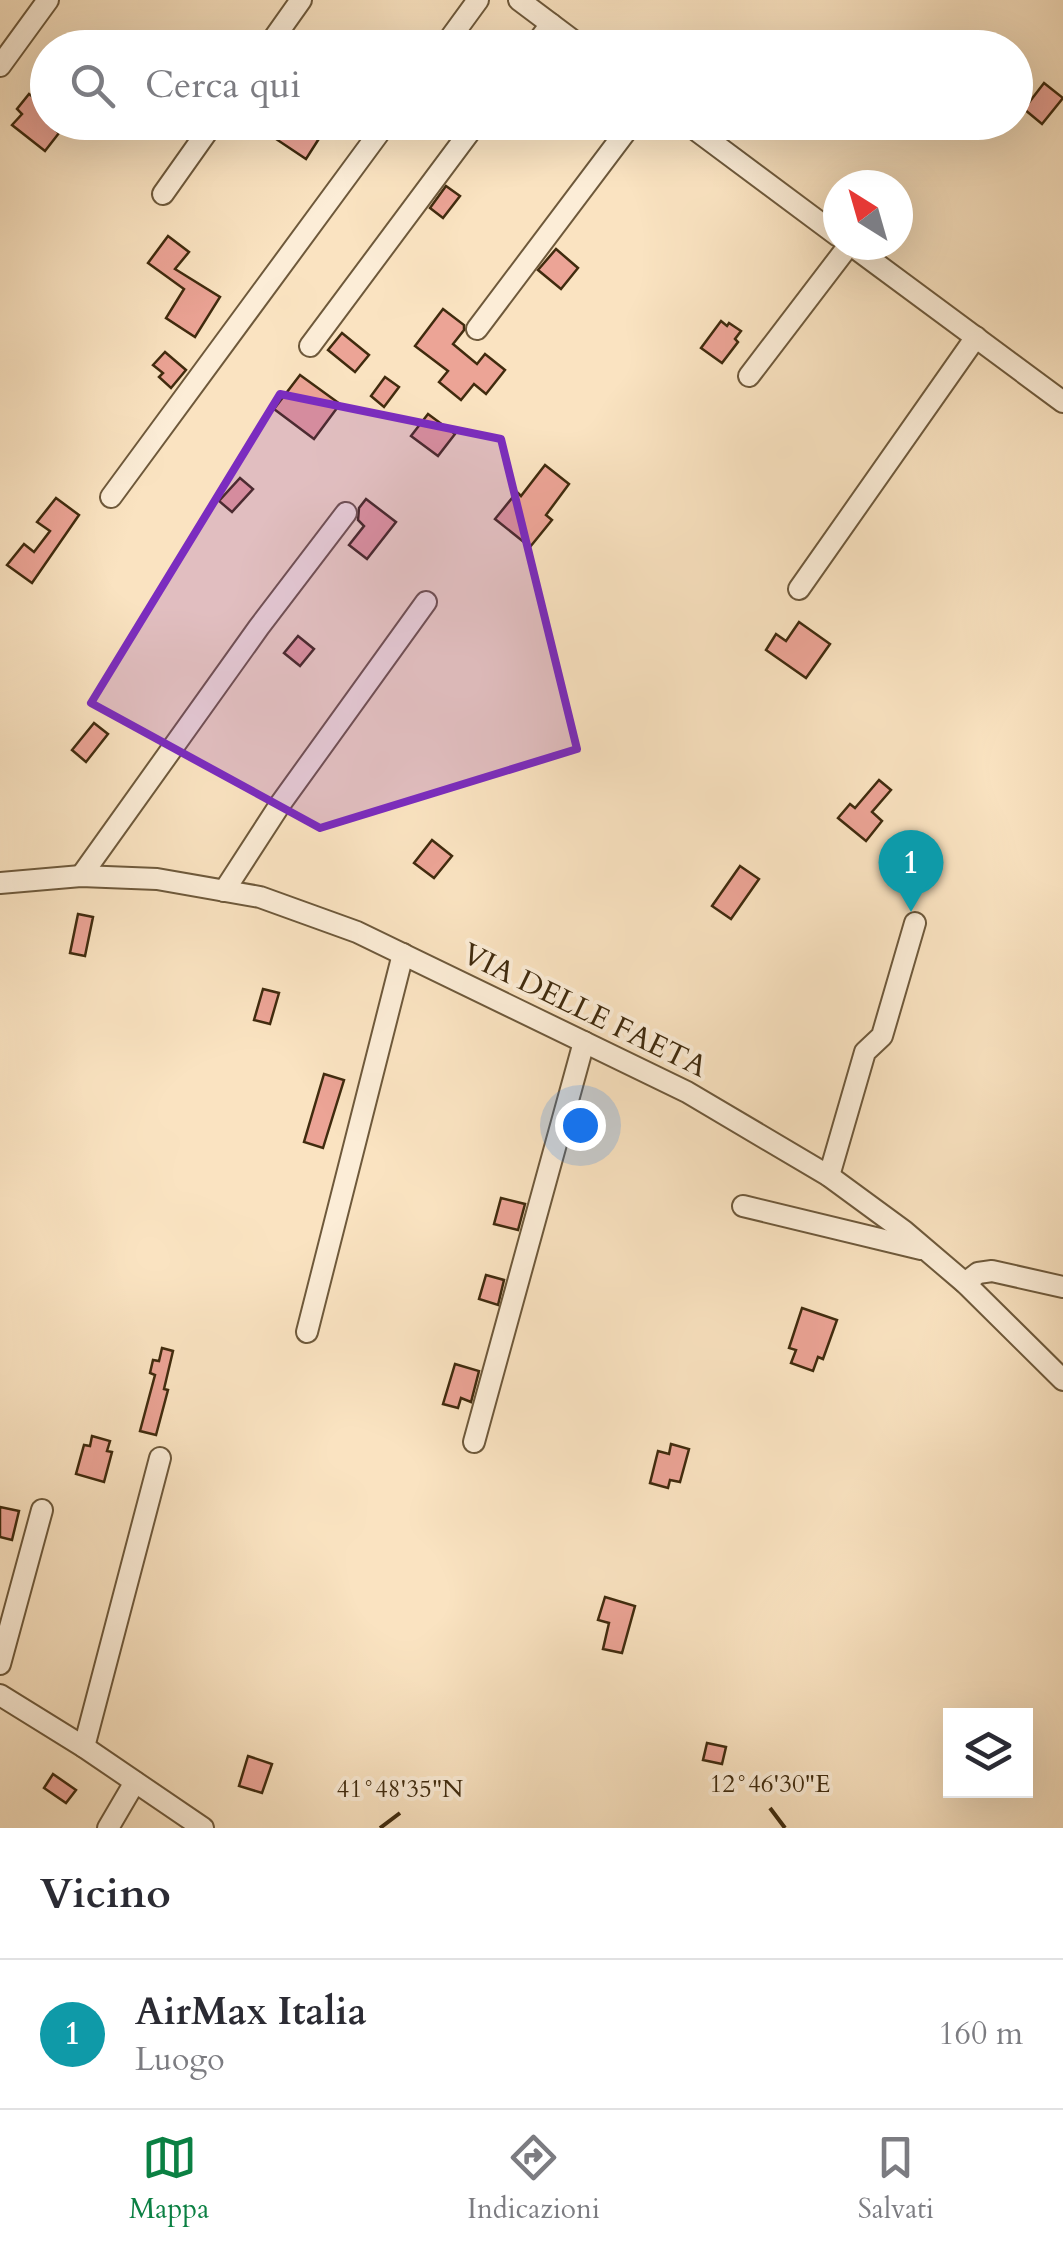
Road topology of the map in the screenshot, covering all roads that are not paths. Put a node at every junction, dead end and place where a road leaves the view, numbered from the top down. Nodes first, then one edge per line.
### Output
1 (48, 0) edge
2 (301, 0) edge
3 (478, 0) edge
4 (518, 0) edge
5 (551, 24) junction
6 (280, 30) edge
7 (456, 30) edge
8 (546, 30) edge
9 (559, 30) edge
10 (0, 66) edge
11 (201, 140) edge
12 (375, 140) edge
13 (464, 140) edge
14 (619, 140) edge
15 (709, 140) edge
16 (163, 194) dead end
17 (823, 225) edge
18 (838, 260) edge
19 (870, 260) edge
20 (476, 329) dead end
21 (976, 338) junction
22 (310, 346) dead end
23 (749, 376) dead end
24 (1063, 402) edge
25 (112, 497) dead end
26 (346, 513) dead end
27 (799, 589) dead end
28 (426, 602) dead end
29 (80, 876) junction
30 (0, 883) edge
31 (224, 891) junction
32 (915, 923) dead end
33 (402, 954) junction
34 (584, 1042) junction
35 (829, 1176) junction
36 (743, 1206) dead end
37 (927, 1250) junction
38 (965, 1283) junction
39 (1063, 1288) edge
40 (306, 1332) dead end
41 (1063, 1380) edge
42 (474, 1442) dead end
43 (160, 1458) dead end
44 (42, 1510) dead end
45 (0, 1664) edge
46 (0, 1695) edge
47 (84, 1747) junction
48 (135, 1782) junction
49 (108, 1828) edge
50 (202, 1828) edge

1 - 10 street
2 - 6 street
3 - 7 street
4 - 5 street
5 - 8 street
5 - 9 street
11 - 16 street
12 - 25 street
13 - 22 street
14 - 20 street
15 - 17 street
18 - 23 street
19 - 21 street
21 - 24 street
21 - 27 street
26 - 29 street
28 - 31 street
29 - 30 street, VIA DELLE FAETA
29 - 31 street, VIA DELLE FAETA
31 - 33 street, VIA DELLE FAETA
32 - 35 street
33 - 34 street, VIA DELLE FAETA
33 - 40 street
34 - 35 street, VIA DELLE FAETA
34 - 42 street
35 - 37 street, VIA DELLE FAETA
36 - 37 street
37 - 38 street, VIA DELLE FAETA
38 - 39 street
38 - 41 street, VIA DELLE FAETA
43 - 47 street
44 - 45 street
46 - 47 street
47 - 48 street
48 - 49 street
48 - 50 street

